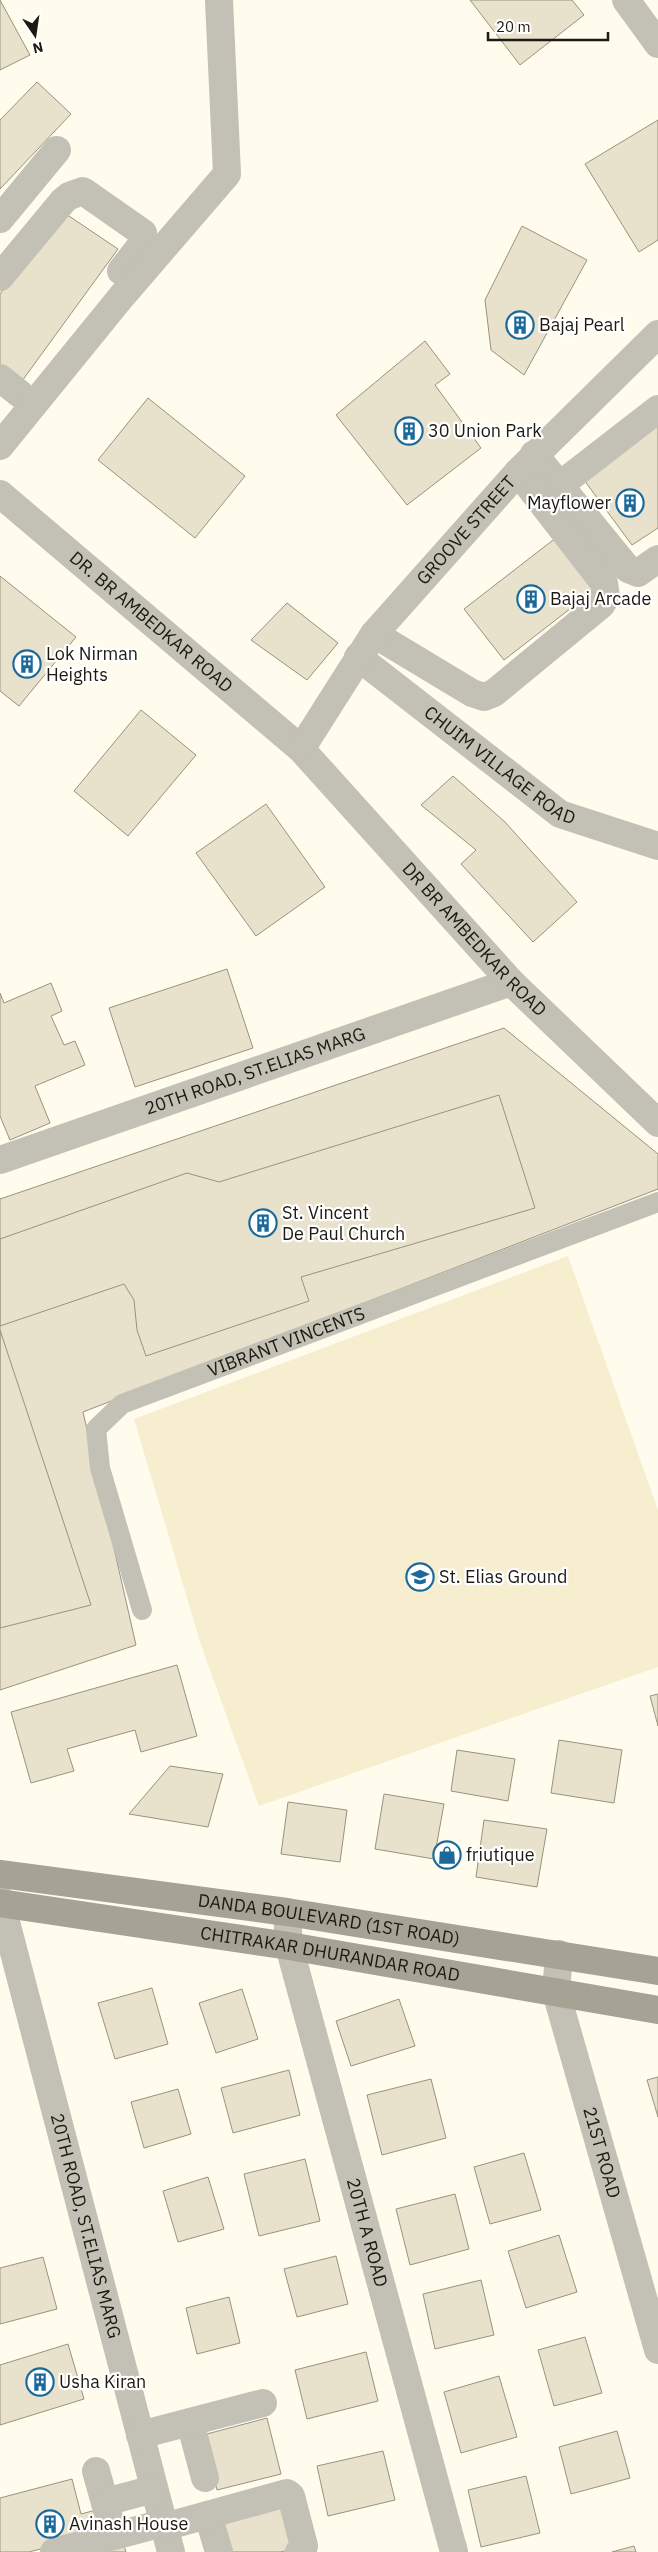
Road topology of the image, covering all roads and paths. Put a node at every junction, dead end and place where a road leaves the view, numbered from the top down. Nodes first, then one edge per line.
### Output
1 (219, 0) edge
2 (626, 0) edge
3 (658, 44) edge
4 (57, 150) dead end
5 (0, 219) edge
6 (0, 277) edge
7 (658, 334) edge
8 (10, 386) edge
9 (658, 409) edge
10 (0, 418) edge
11 (0, 446) edge
12 (526, 463) junction
13 (560, 484) junction
14 (0, 494) edge
15 (658, 559) edge
16 (374, 634) junction
17 (358, 657) junction
18 (301, 749) junction
19 (658, 846) edge
20 (511, 982) junction
21 (658, 1123) edge
22 (0, 1160) edge
23 (658, 1202) edge
24 (142, 1610) dead end
25 (0, 1874) edge
26 (0, 1902) edge
27 (287, 1912) junction
28 (289, 1946) junction
29 (559, 1954) junction
30 (658, 1971) edge
31 (556, 1992) junction
32 (658, 2010) edge
33 (658, 2350) edge
34 (263, 2404) dead end
35 (190, 2422) junction
36 (140, 2435) junction
37 (96, 2470) dead end
38 (205, 2478) dead end
39 (154, 2489) junction
40 (105, 2502) junction
41 (208, 2515) junction
42 (166, 2534) edge
43 (114, 2535) junction
44 (54, 2552) edge
45 (219, 2552) edge
46 (299, 2552) edge
47 (454, 2552) edge

1 - 11 street
2 - 3 street
4 - 5 street
6 - 8 street
7 - 12 street, GROOVE STREET
8 - 10 street
9 - 13 street
12 - 13 street
12 - 16 street, GROOVE STREET
12 - 16 street
13 - 15 street
14 - 18 street, DR. BR AMBEDKAR ROAD
16 - 17 street, GROOVE STREET
17 - 18 street, GROOVE STREET
17 - 19 street, CHUIM VILLAGE ROAD
18 - 20 street, DR BR AMBEDKAR ROAD
20 - 21 street, DR BR AMBEDKAR ROAD
20 - 22 street, 20TH ROAD, ST.ELIAS MARG
23 - 24 lane, VIBRANT VINCENTS
25 - 27 main road, DANDA BOULEVARD (1ST ROAD)
26 - 28 main road, CHITRAKAR DHURANDAR ROAD
26 - 36 street, 20TH ROAD, ST.ELIAS MARG
27 - 28 street, 20TH A ROAD
27 - 29 main road, DANDA BOULEVARD (1ST ROAD)
28 - 31 main road, CHITRAKAR DHURANDAR ROAD
28 - 47 street, 20TH A ROAD
29 - 30 main road, DANDA BOULEVARD (1ST ROAD)
29 - 31 street, 21ST ROAD
31 - 32 main road, CHITRAKAR DHURANDAR ROAD
31 - 33 street, 21ST ROAD
34 - 35 street
35 - 36 street
35 - 38 street
36 - 39 street, 20TH ROAD, ST.ELIAS MARG
37 - 40 street
39 - 40 street
39 - 42 street, 20TH ROAD, ST.ELIAS MARG
40 - 43 street
41 - 42 street
41 - 45 street
41 - 46 street
42 - 43 street
43 - 44 street

